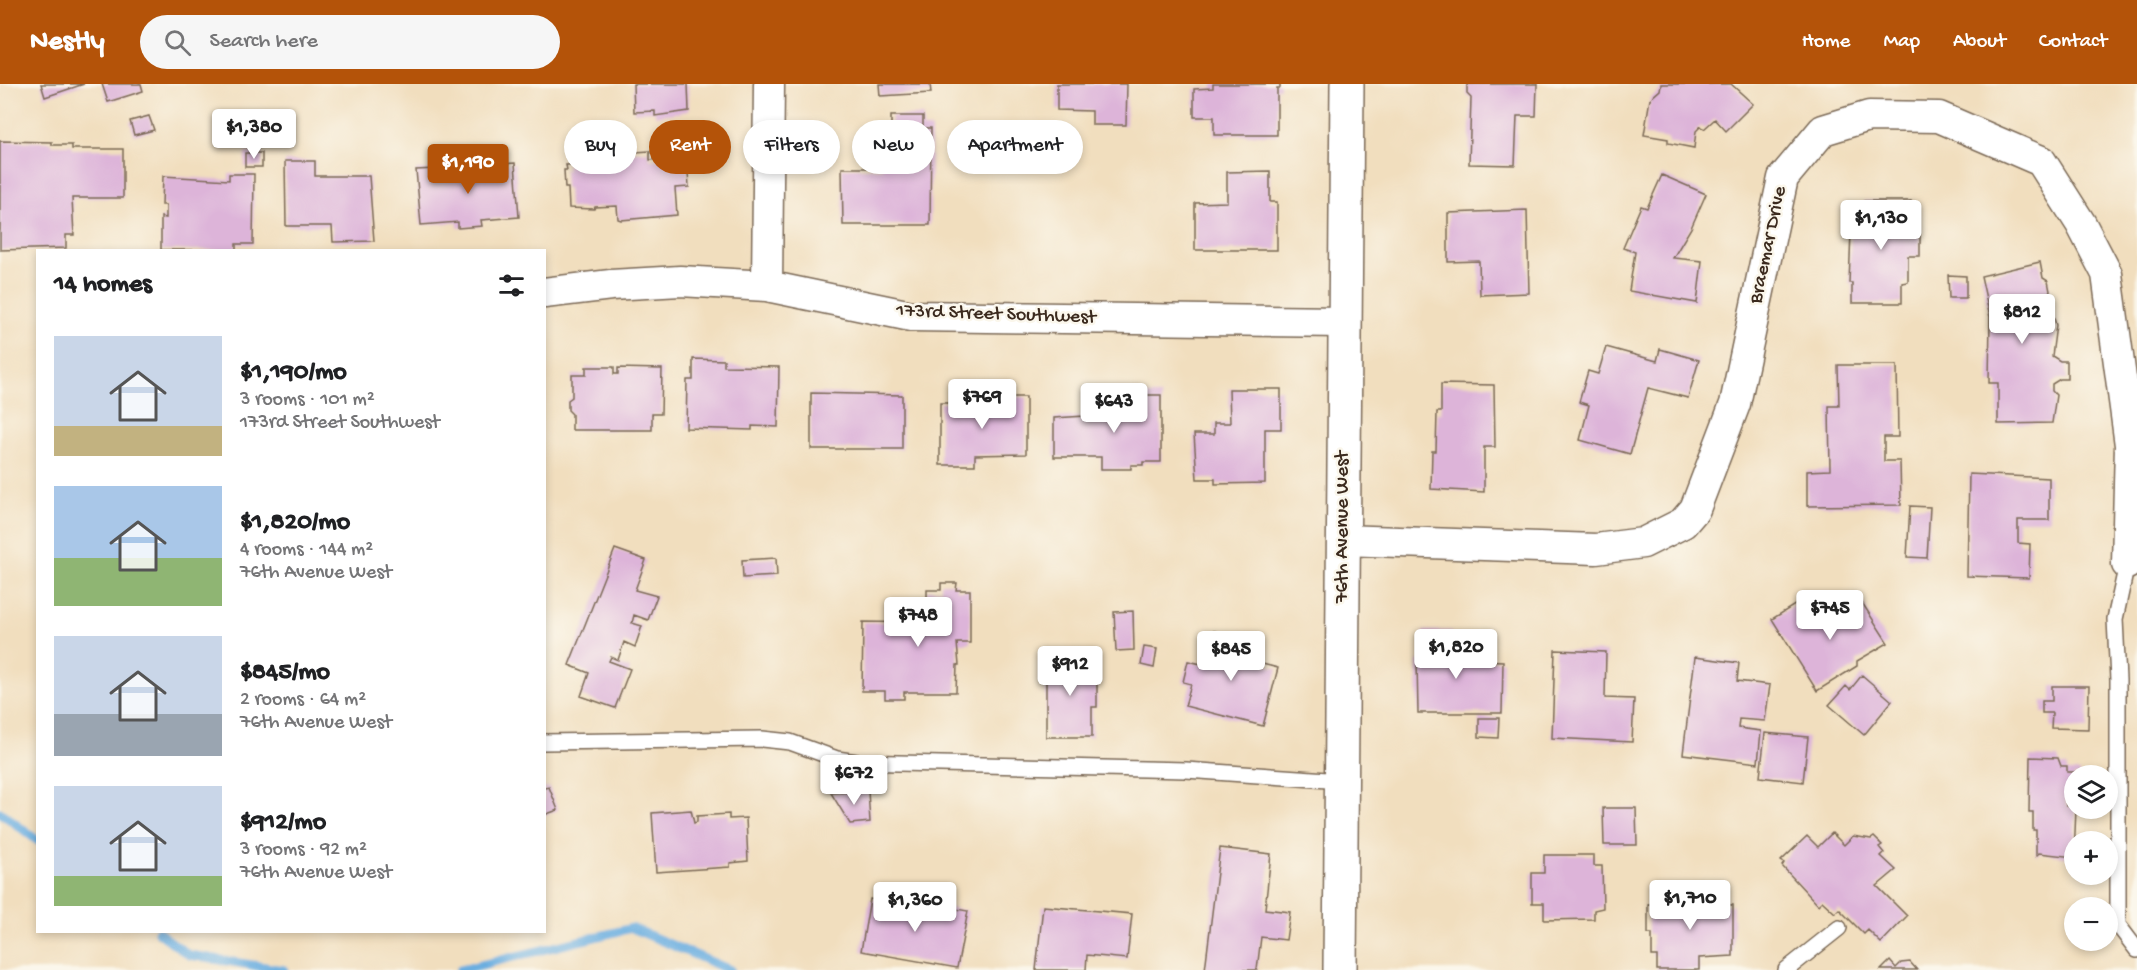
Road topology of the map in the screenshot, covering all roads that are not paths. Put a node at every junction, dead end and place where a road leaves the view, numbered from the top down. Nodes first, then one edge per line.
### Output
1 (769, 84) edge
2 (1347, 84) edge
3 (767, 286) junction
4 (546, 293) edge
5 (1343, 322) junction
6 (1343, 540) junction
7 (2127, 564) joint
8 (546, 742) edge
9 (1342, 781) junction
10 (1839, 928) dead end
11 (2137, 950) edge
12 (1340, 970) edge
13 (1786, 970) edge

1 - 3 street
2 - 5 street, 76th Avenue West
3 - 4 street, 173rd Street Southwest
3 - 5 street, 173rd Street Southwest
5 - 6 street, 76th Avenue West
6 - 7 street, Braemar Drive
6 - 9 street, 76th Avenue West
7 - 11 lane
8 - 9 lane
9 - 12 street, 76th Avenue West
10 - 13 lane

